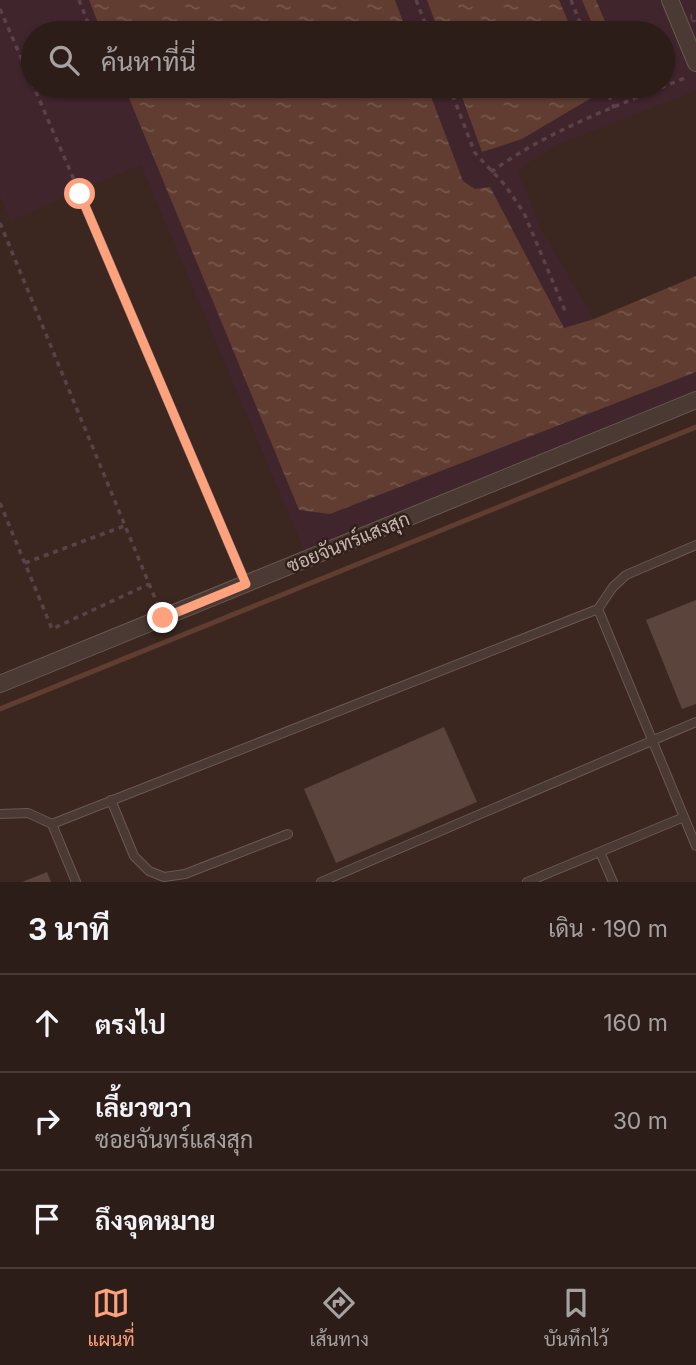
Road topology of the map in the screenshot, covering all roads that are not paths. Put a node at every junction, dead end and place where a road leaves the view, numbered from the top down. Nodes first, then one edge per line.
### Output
1 (670, 0) edge
2 (696, 63) edge
3 (80, 194) road end
4 (696, 400) edge
5 (696, 545) edge
6 (246, 584) junction
7 (598, 609) junction
8 (1, 680) edge
9 (696, 722) edge
10 (652, 740) junction
11 (111, 800) junction
12 (0, 814) edge
13 (684, 817) junction
14 (52, 824) junction
15 (288, 834) dead end
16 (696, 846) edge
17 (600, 852) junction
18 (76, 882) edge
19 (321, 882) edge
20 (527, 882) edge
21 (613, 882) edge

1 - 2 street
3 - 6 lane
4 - 6 street, ซอยจันทร์แสงสุก
5 - 7 lane
6 - 8 street, ซอยจันทร์แสงสุก
7 - 10 lane
7 - 11 lane
9 - 10 lane
10 - 13 lane
10 - 19 lane
11 - 14 lane
11 - 15 lane
12 - 14 lane
13 - 16 lane
13 - 17 lane
14 - 18 lane
17 - 20 lane
17 - 21 lane

